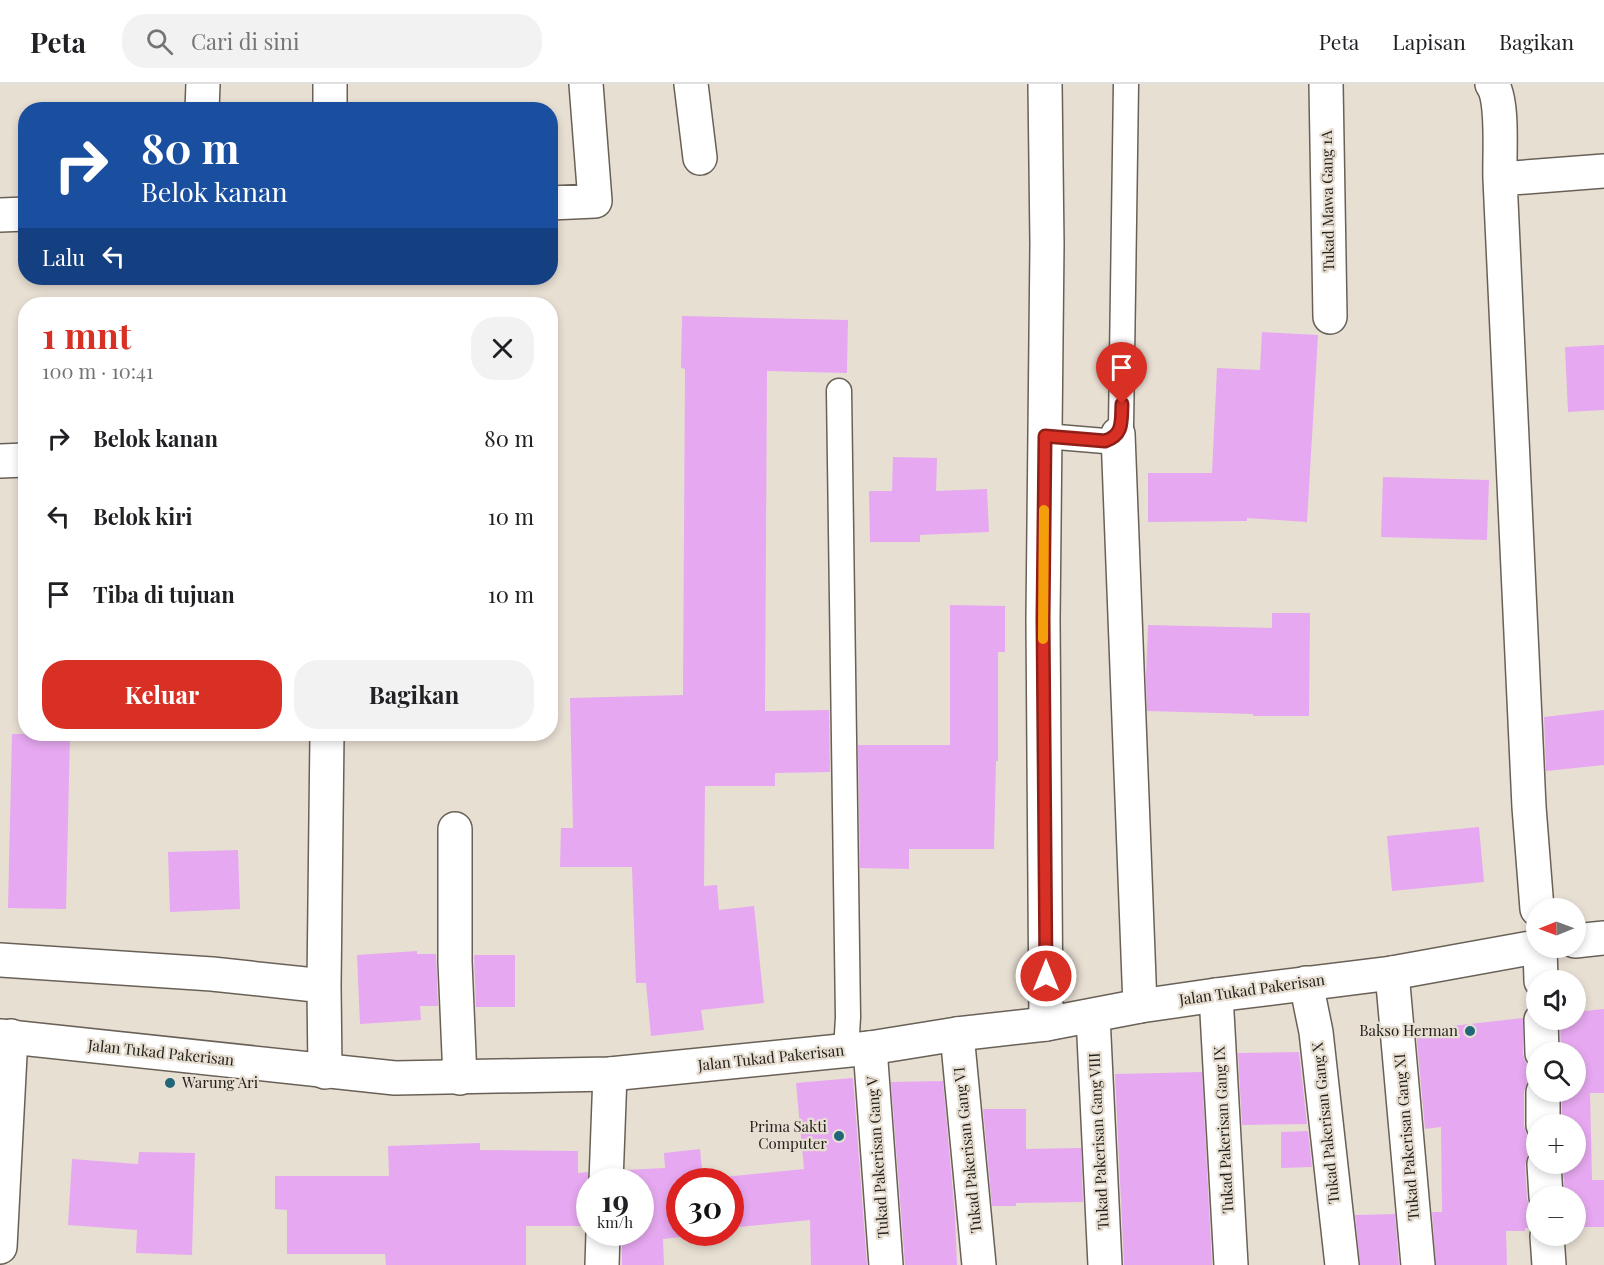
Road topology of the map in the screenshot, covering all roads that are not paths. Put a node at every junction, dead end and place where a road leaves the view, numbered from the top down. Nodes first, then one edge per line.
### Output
1 (203, 84) edge
2 (330, 84) edge
3 (586, 84) edge
4 (692, 84) edge
5 (1045, 84) edge
6 (1126, 84) edge
7 (1326, 84) edge
8 (1492, 84) edge
9 (202, 102) edge
10 (330, 102) edge
11 (700, 158) dead end
12 (1604, 171) edge
13 (1500, 179) junction
14 (558, 203) edge
15 (18, 214) edge
16 (0, 215) edge
17 (1330, 317) dead end
18 (839, 391) dead end
19 (1118, 434) junction
20 (1045, 436) junction
21 (18, 460) edge
22 (0, 461) edge
23 (327, 741) edge
24 (455, 829) dead end
25 (1536, 898) edge
26 (1604, 938) edge
27 (1586, 940) edge
28 (1526, 949) edge
29 (0, 960) edge
30 (1392, 973) junction
31 (1306, 983) junction
32 (324, 986) junction
33 (1216, 995) junction
34 (1140, 1006) junction
35 (1093, 1016) junction
36 (1046, 1024) junction
37 (957, 1034) junction
38 (5, 1036) edge
39 (858, 1050) junction
40 (325, 1072) junction
41 (610, 1074) junction
42 (460, 1078) junction
43 (607, 1168) edge
44 (603, 1246) edge
45 (1548, 1246) edge
46 (0, 1247) edge
47 (602, 1265) edge
48 (886, 1265) edge
49 (979, 1265) edge
50 (1105, 1265) edge
51 (1231, 1265) edge
52 (1342, 1265) edge
53 (1418, 1265) edge
54 (1549, 1265) edge

1 - 9 street
2 - 10 street
3 - 14 street
4 - 11 street
5 - 20 street
6 - 19 lane
7 - 17 street, Tukad Mawa Gang 1A
8 - 13 street
12 - 13 street
13 - 25 street
15 - 16 street
18 - 39 lane
19 - 20 lane
19 - 34 street
20 - 36 street
21 - 22 street
23 - 32 street
24 - 42 street
26 - 27 street
28 - 30 street, Jalan Tukad Pakerisan
29 - 32 street
30 - 31 street, Jalan Tukad Pakerisan
30 - 53 street, Tukad Pakerisan Gang XI
31 - 33 street, Jalan Tukad Pakerisan
31 - 52 street, Tukad Pakerisan Gang X
32 - 40 street
33 - 34 street, Jalan Tukad Pakerisan
33 - 51 street, Tukad Pakerisan Gang IX
34 - 35 street, Jalan Tukad Pakerisan
35 - 36 street, Jalan Tukad Pakerisan
35 - 50 street, Tukad Pakerisan Gang VIII
36 - 37 street, Jalan Tukad Pakerisan
37 - 39 street, Jalan Tukad Pakerisan
37 - 49 street, Tukad Pakerisan Gang VI
38 - 40 street, Jalan Tukad Pakerisan
38 - 46 street
39 - 41 street, Jalan Tukad Pakerisan
39 - 48 street, Tukad Pakerisan Gang V
40 - 42 street, Jalan Tukad Pakerisan
41 - 42 street, Jalan Tukad Pakerisan
41 - 43 street
44 - 47 street
45 - 54 street

